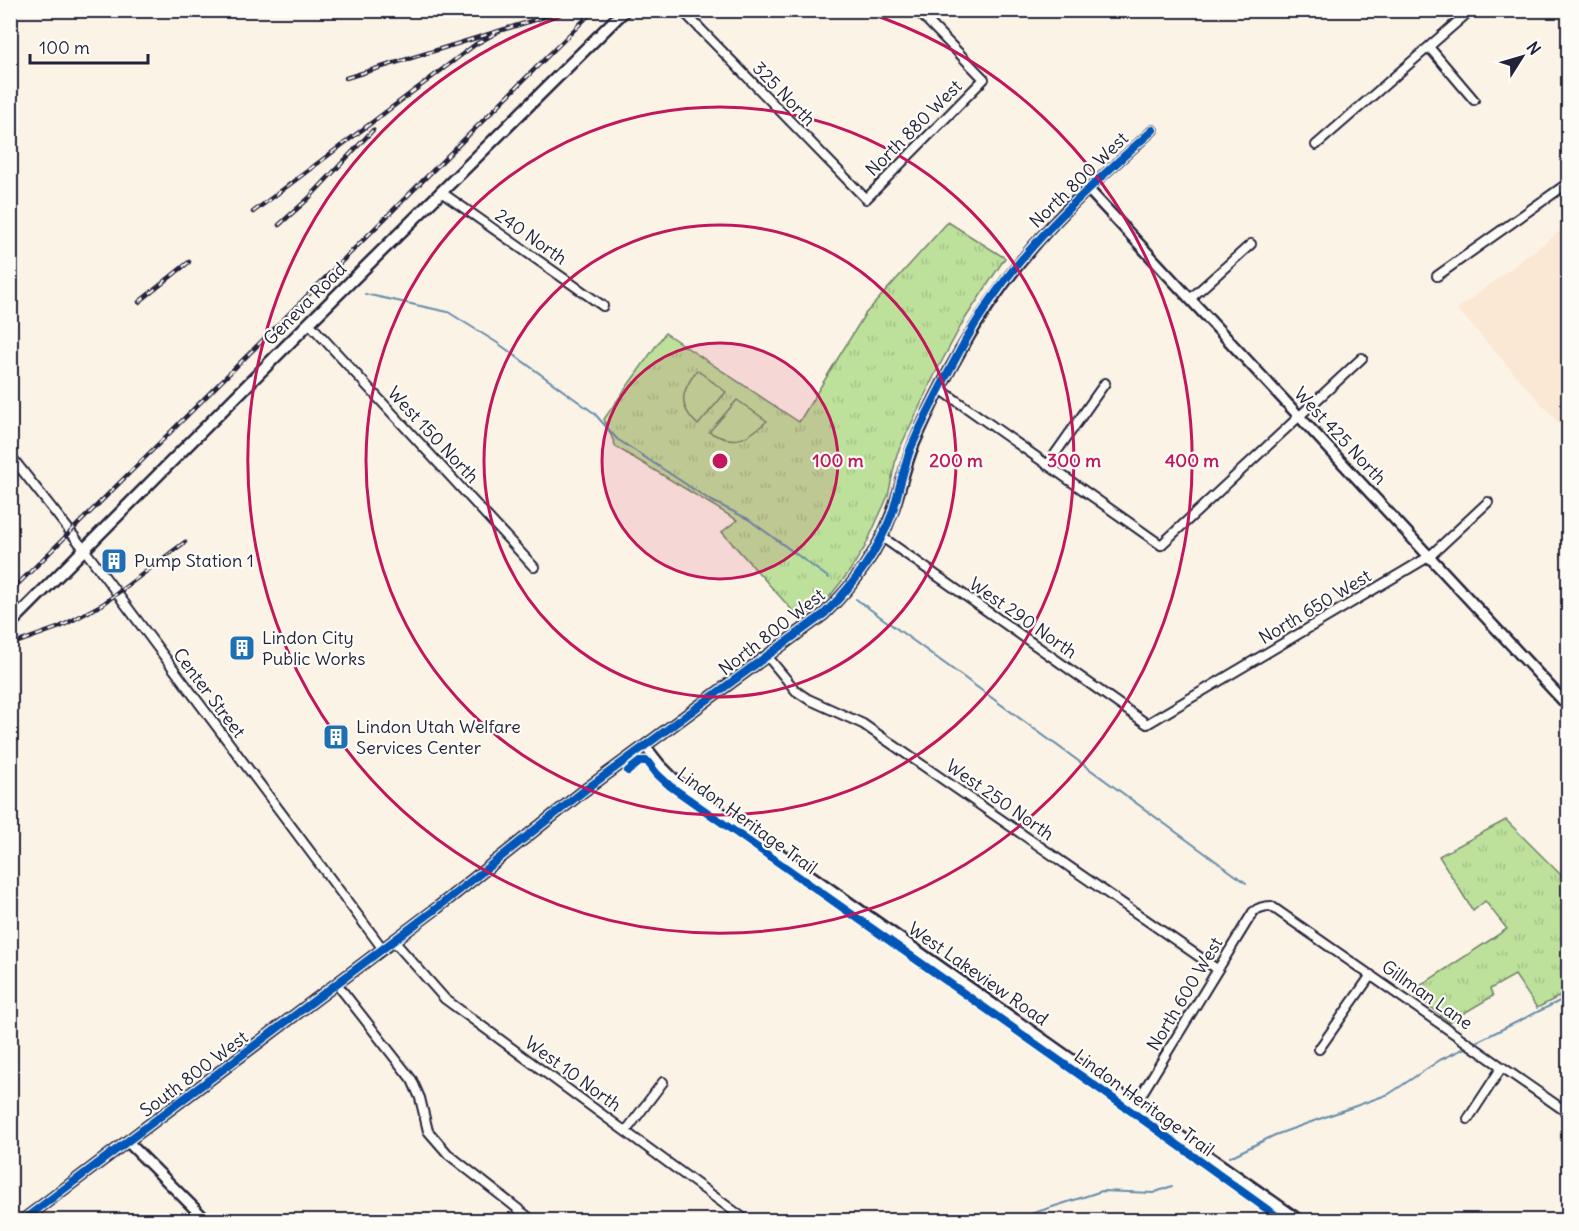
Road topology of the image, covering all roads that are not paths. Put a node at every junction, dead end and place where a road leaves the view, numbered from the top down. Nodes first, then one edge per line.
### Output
1 (625, 10) edge
2 (681, 10) edge
3 (917, 10) edge
4 (1471, 10) edge
5 (1429, 47) junction
6 (1474, 100) dead end
7 (1153, 130) dead end
8 (1316, 145) dead end
9 (1569, 183) edge
10 (1088, 189) junction
11 (441, 192) junction
12 (866, 199) joint
13 (1251, 244) dead end
14 (1437, 276) dead end
15 (1190, 299) junction
16 (603, 306) dead end
17 (309, 323) junction
18 (1362, 358) dead end
19 (1105, 382) dead end
20 (940, 389) junction
21 (1299, 416) junction
22 (10, 455) edge
23 (1048, 464) junction
24 (1488, 502) dead end
25 (882, 537) junction
26 (84, 549) junction
27 (1430, 556) junction
28 (534, 567) dead end
29 (10, 624) edge
30 (768, 657) junction
31 (1569, 706) edge
32 (1147, 724) joint
33 (645, 746) junction
34 (1267, 906) joint
35 (393, 940) junction
36 (383, 949) junction
37 (1217, 969) junction
38 (1371, 975) junction
39 (338, 984) junction
40 (1319, 1048) dead end
41 (1502, 1068) junction
42 (663, 1082) dead end
43 (1135, 1105) junction
44 (1569, 1113) edge
45 (1468, 1119) dead end
46 (626, 1131) junction
47 (128, 1142) junction
48 (23, 1221) edge
49 (206, 1221) edge
50 (532, 1221) edge
51 (746, 1221) edge
52 (1299, 1221) edge

1 - 11 main road, Geneva Road
2 - 12 street, 325 North
3 - 12 street, North 880 West
4 - 5 street
5 - 6 street
5 - 8 street
7 - 10 street, North 800 West
9 - 14 street
10 - 15 street, West 425 North
10 - 20 street, North 800 West
11 - 16 street, 240 North
11 - 17 main road, Geneva Road
13 - 15 street
15 - 21 street, West 425 North
17 - 26 main road, Geneva Road
17 - 28 street, West 150 North
18 - 21 street
19 - 23 street
20 - 23 street
20 - 25 street, North 800 West
21 - 23 street
21 - 27 street, West 425 North
22 - 26 street, Center Street
24 - 27 street, North 650 West
25 - 30 street, North 800 West
25 - 32 street, West 290 North
26 - 29 main road, Geneva Road
26 - 36 street, Center Street
27 - 31 street, West 425 North
27 - 32 street, North 650 West
30 - 33 street, North 800 West
30 - 37 street, West 250 North
33 - 35 street, North 800 West
33 - 43 street, West Lakeview Road
34 - 37 street, North 600 West
34 - 38 street, Gillman Lane
35 - 36 street, North 800 West
35 - 46 street, West 10 North
36 - 39 street, South 800 West
37 - 43 street, North 600 West
38 - 40 street
38 - 41 street, Gillman Lane
39 - 47 street, South 800 West
39 - 50 street
41 - 44 street, Gillman Lane
41 - 45 street
42 - 46 street
43 - 52 street, West Lakeview Road
46 - 51 street, West 10 North
47 - 48 street, South 800 West
47 - 49 street

